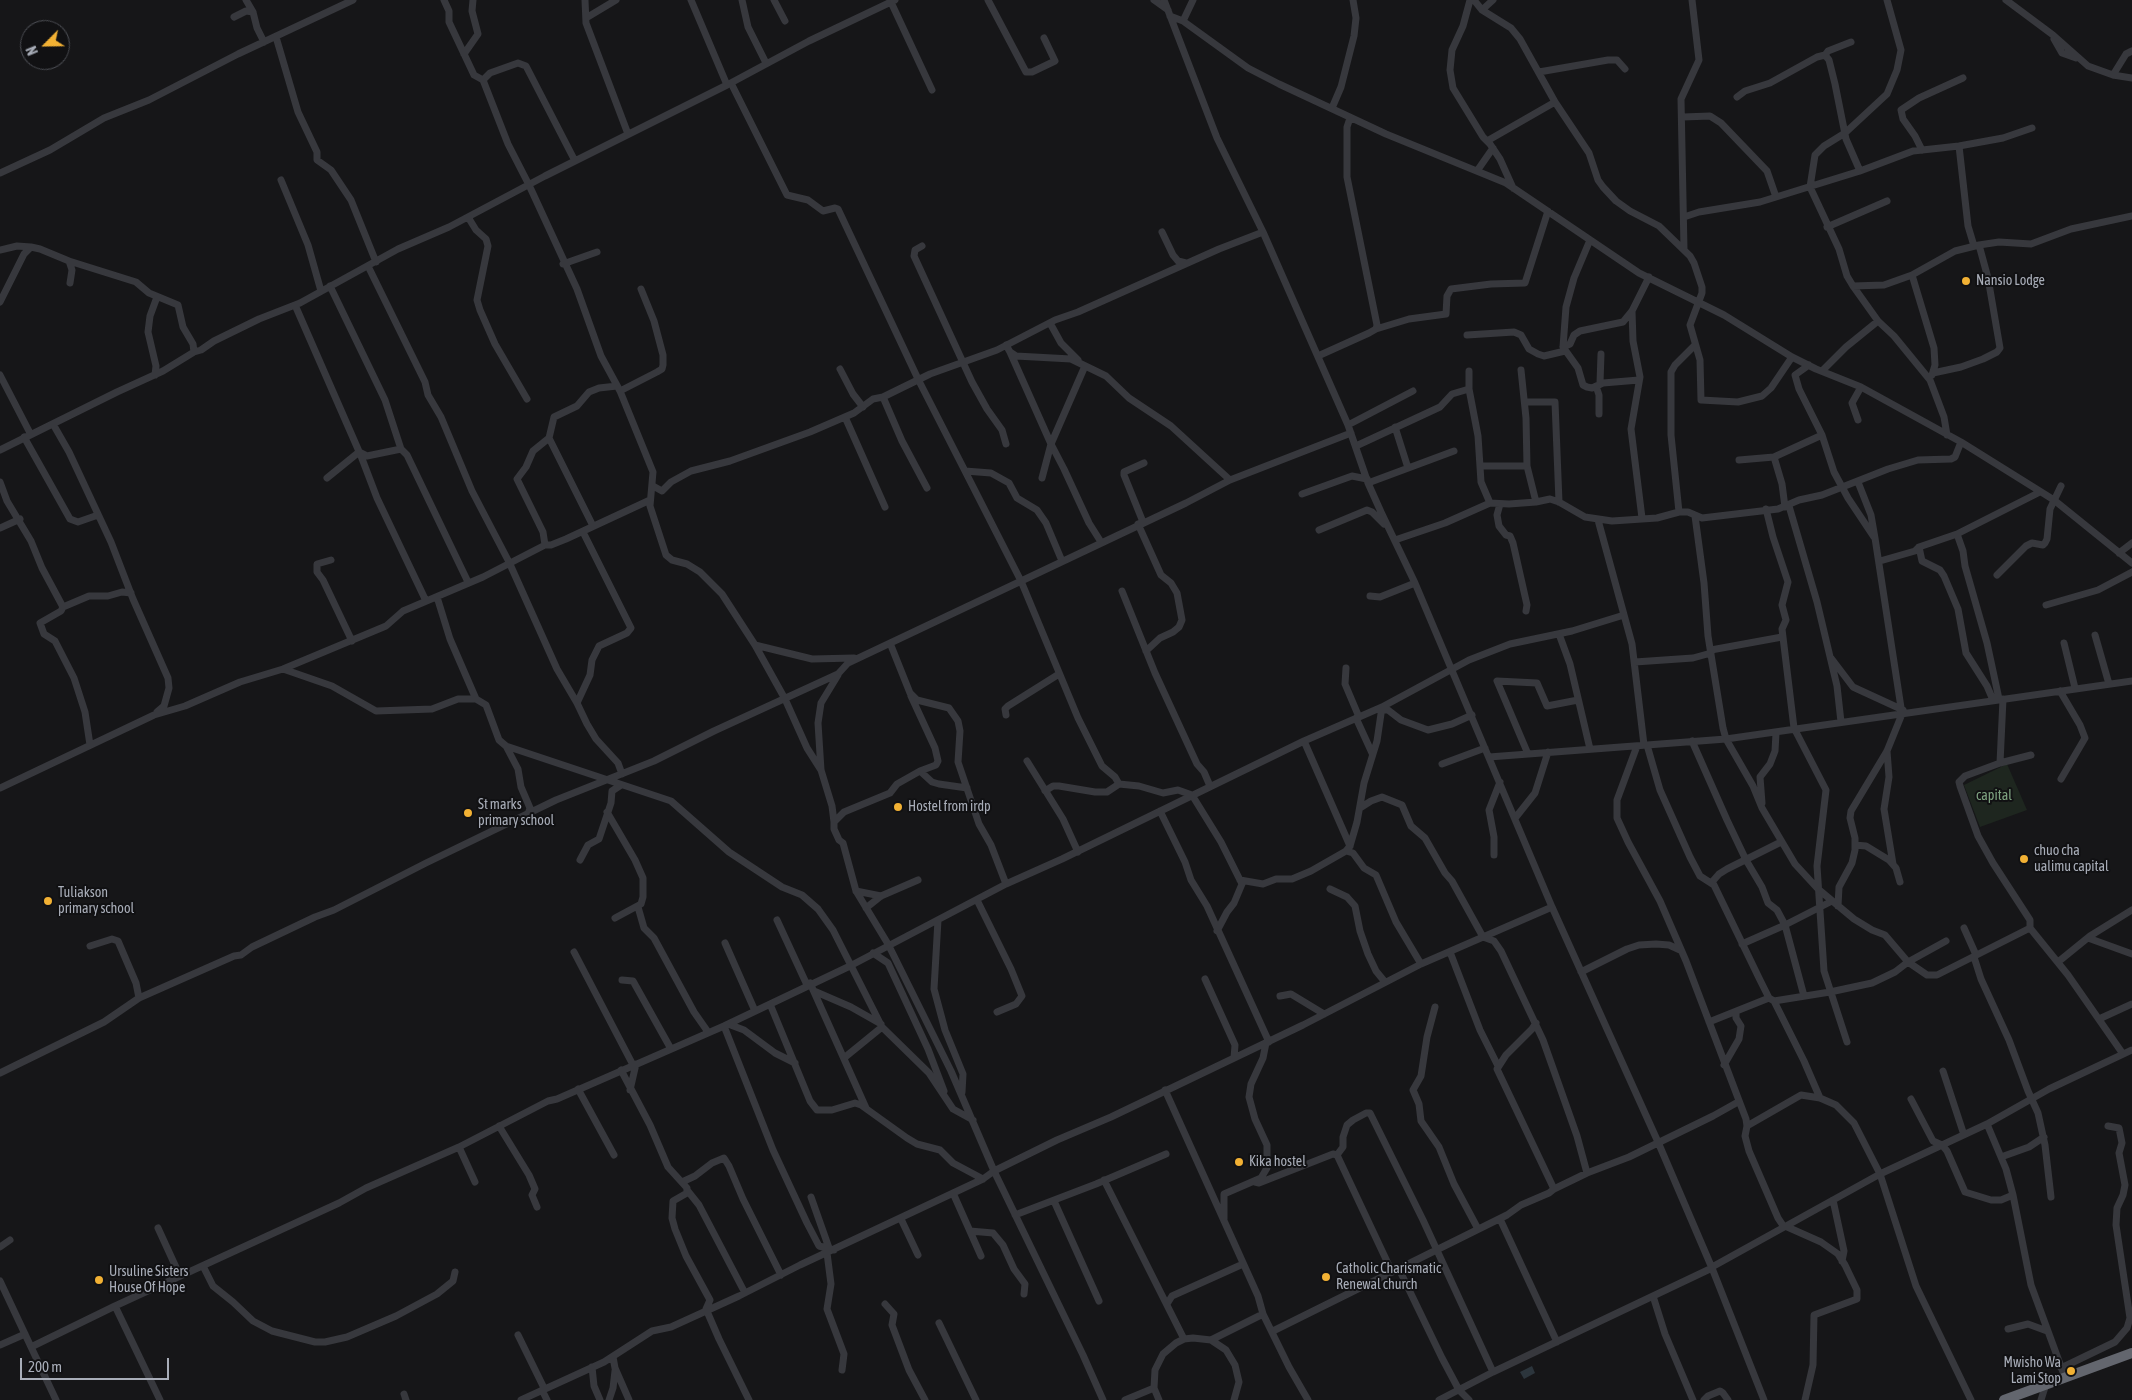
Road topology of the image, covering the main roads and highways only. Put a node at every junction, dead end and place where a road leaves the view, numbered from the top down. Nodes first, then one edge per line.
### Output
1 (2132, 1353) edge
2 (2010, 1399) edge

1 - 2 highway

